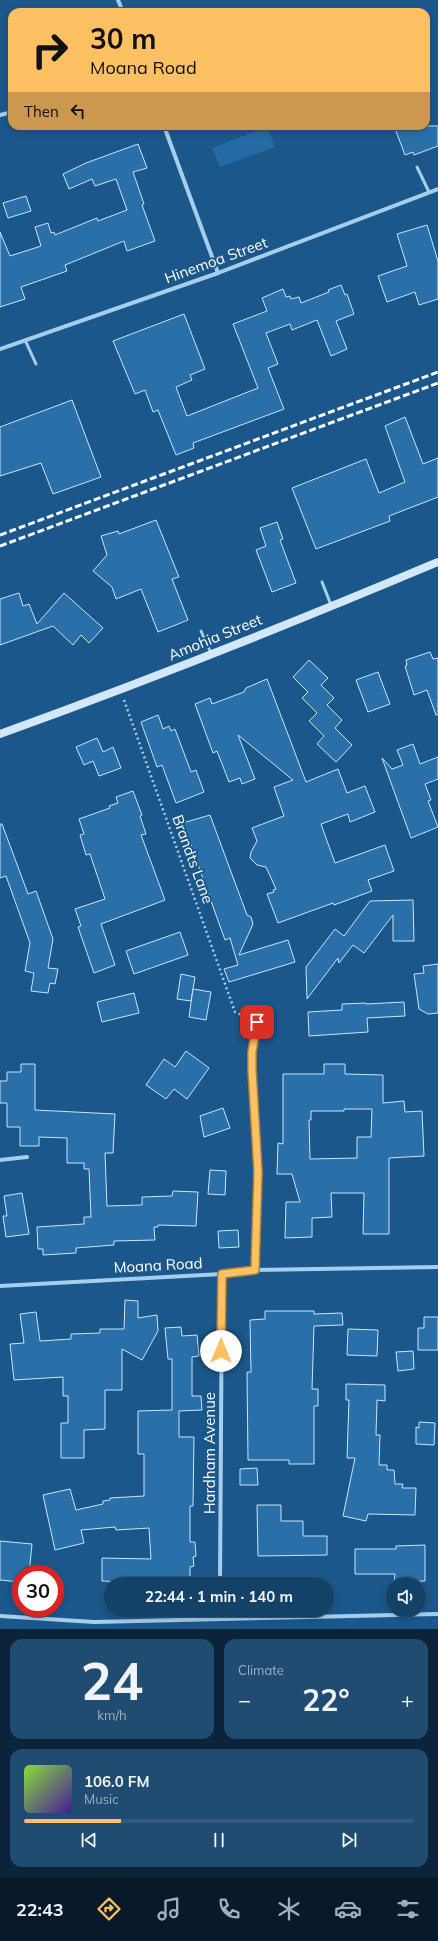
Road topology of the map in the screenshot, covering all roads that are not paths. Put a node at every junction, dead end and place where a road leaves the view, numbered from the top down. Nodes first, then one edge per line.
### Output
1 (165, 130) edge
2 (417, 167) dead end
3 (438, 189) edge
4 (429, 192) junction
5 (218, 273) junction
6 (25, 340) junction
7 (0, 350) edge
8 (36, 364) dead end
9 (438, 562) edge
10 (322, 582) dead end
11 (331, 607) junction
12 (201, 631) dead end
13 (211, 653) junction
14 (0, 734) edge
15 (257, 1022) road end
16 (27, 1157) dead end
17 (0, 1160) edge
18 (438, 1267) edge
19 (255, 1270) junction
20 (222, 1274) junction
21 (0, 1286) edge
22 (220, 1577) edge
23 (438, 1614) edge
24 (0, 1616) edge
25 (219, 1619) joint

1 - 5 street
2 - 4 lane
3 - 4 street, Hinemoa Street
4 - 5 street, Hinemoa Street
5 - 6 street, Hinemoa Street
6 - 7 street, Hinemoa Street
6 - 8 lane
9 - 11 main road, Amohia Street
10 - 11 lane
11 - 13 main road, Amohia Street
12 - 13 lane
13 - 14 main road, Amohia Street
15 - 19 street
16 - 17 street
18 - 19 street, Moana Road
19 - 20 street, Moana Road
20 - 21 street, Moana Road
20 - 22 street, Hardham Avenue
23 - 25 street
24 - 25 street

